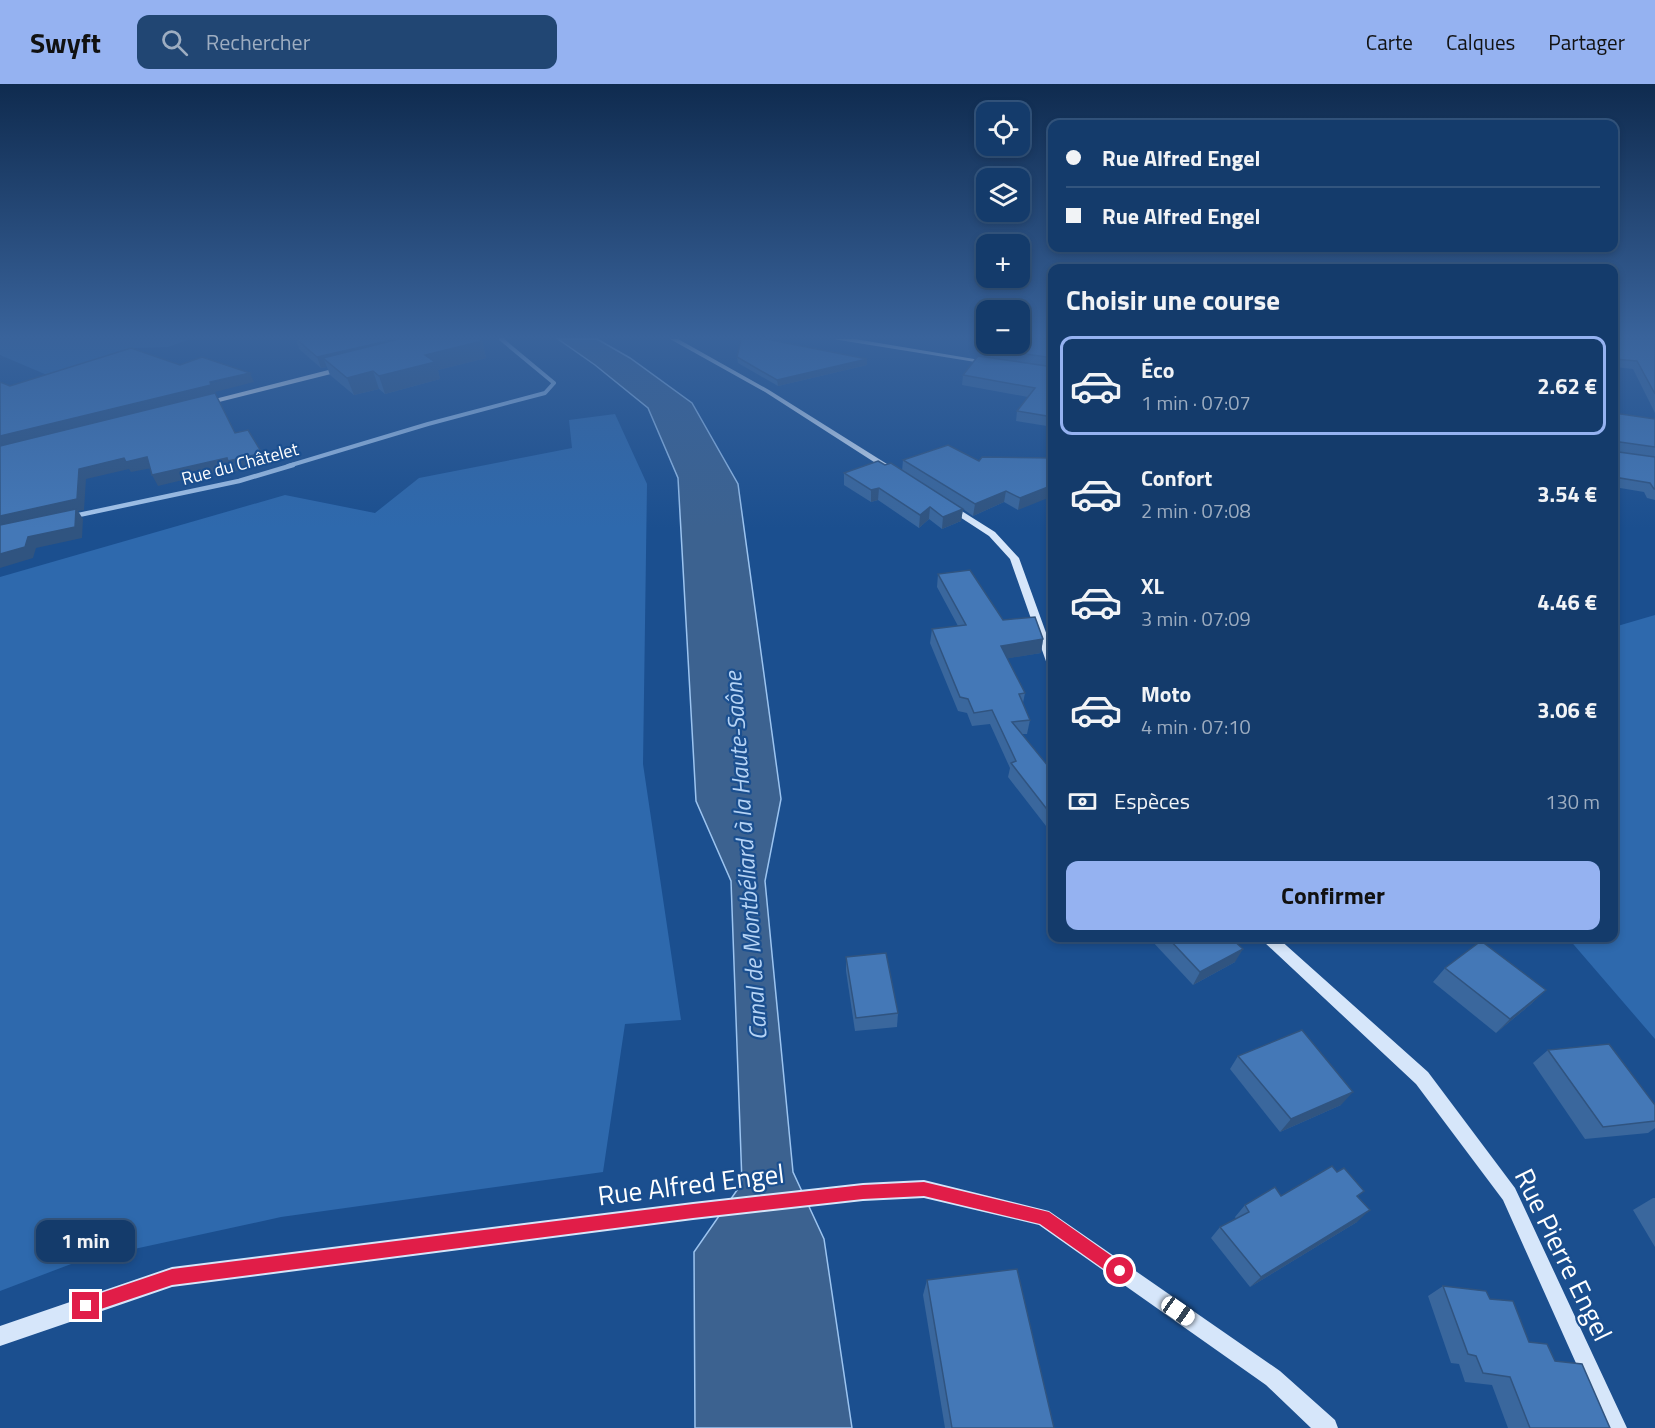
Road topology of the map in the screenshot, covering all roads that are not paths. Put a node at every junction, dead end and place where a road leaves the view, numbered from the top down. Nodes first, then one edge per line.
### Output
1 (206, 402) edge
2 (512, 402) edge
3 (784, 402) edge
4 (189, 406) edge
5 (904, 478) edge
6 (943, 503) edge
7 (71, 517) edge
8 (1048, 653) edge
9 (1273, 942) edge
10 (0, 1336) edge
11 (1327, 1428) edge
12 (1616, 1428) edge

1 - 4 main road
2 - 7 street, Rue du Châtelet
3 - 5 street
6 - 8 street
9 - 12 street, Rue Pierre Engel
10 - 11 street, Rue Alfred Engel

